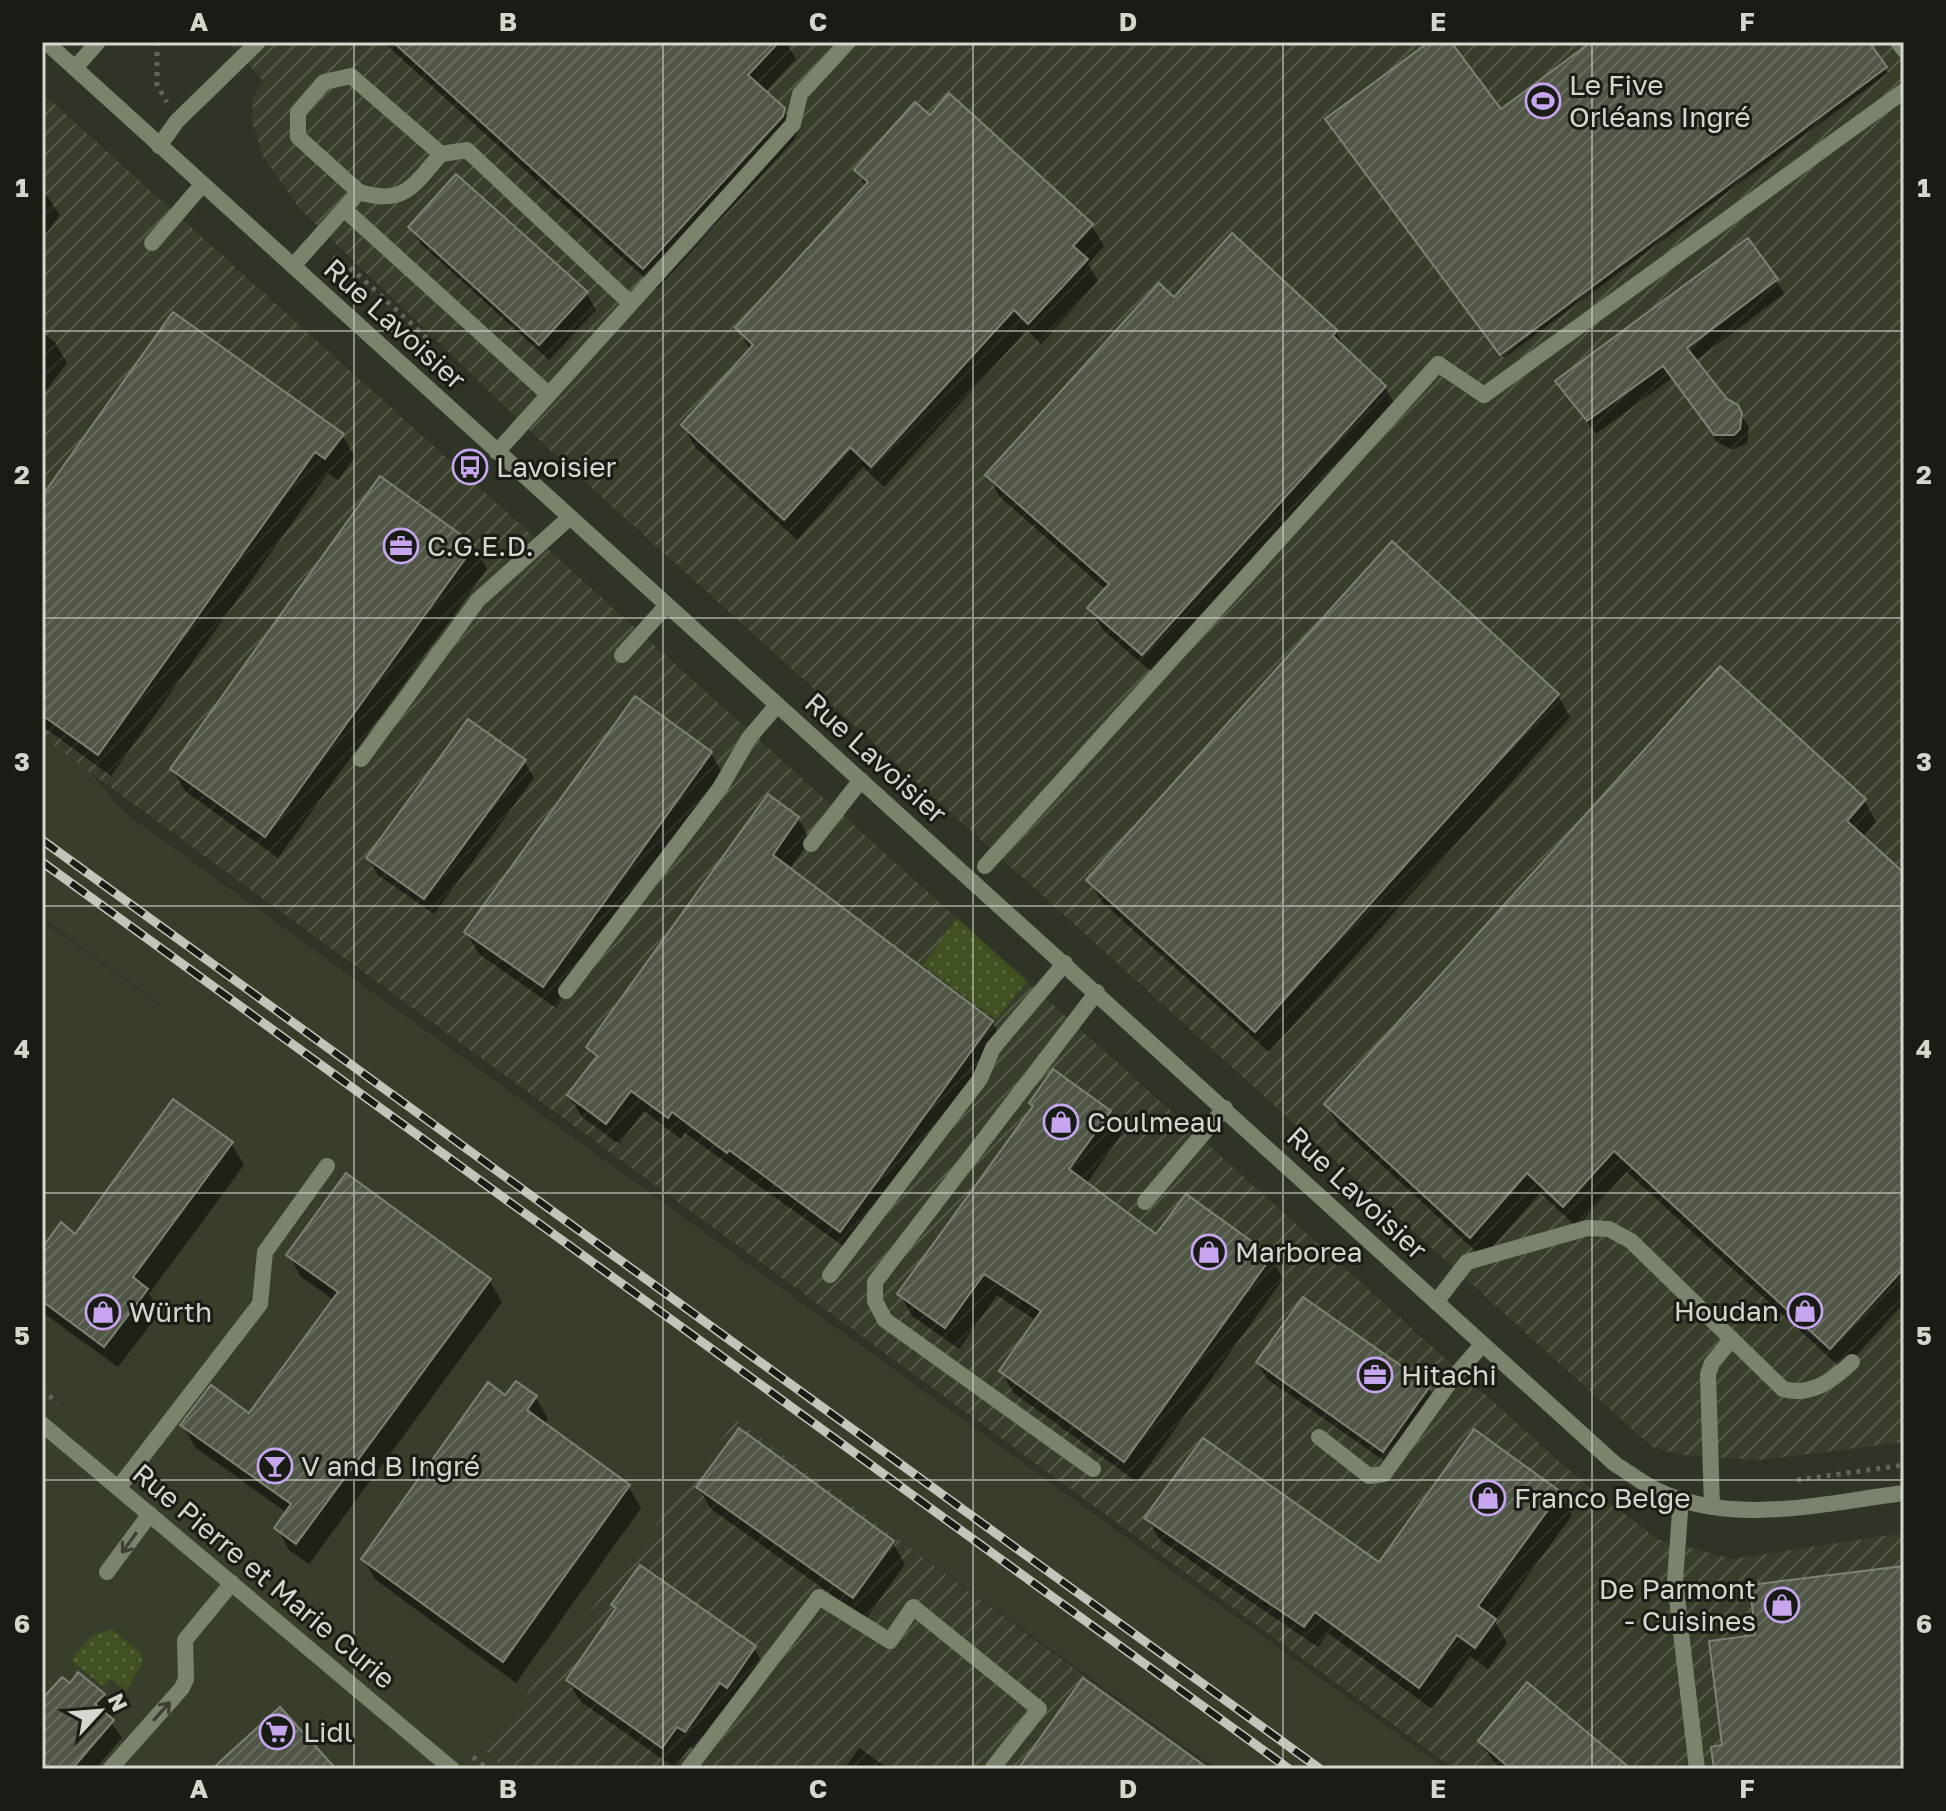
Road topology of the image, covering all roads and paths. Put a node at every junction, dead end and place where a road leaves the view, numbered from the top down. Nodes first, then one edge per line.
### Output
1 (46, 42) edge
2 (98, 42) edge
3 (258, 42) edge
4 (848, 42) edge
5 (1898, 42) edge
6 (1904, 50) edge
7 (75, 68) junction
8 (1904, 91) edge
9 (159, 146) junction
10 (441, 154) junction
11 (202, 185) junction
12 (359, 192) junction
13 (344, 209) junction
14 (152, 243) dead end
15 (293, 266) junction
16 (630, 303) junction
17 (547, 393) junction
18 (497, 452) junction
19 (569, 518) junction
20 (667, 605) junction
21 (622, 655) dead end
22 (777, 705) junction
23 (361, 759) dead end
24 (861, 780) junction
25 (811, 844) dead end
26 (985, 866) dead end
27 (1065, 963) junction
28 (566, 991) dead end
29 (1097, 992) junction
30 (1225, 1108) junction
31 (327, 1166) dead end
32 (1145, 1202) dead end
33 (830, 1275) dead end
34 (1436, 1302) junction
35 (1732, 1339) junction
36 (1482, 1345) junction
37 (1852, 1362) dead end
38 (42, 1424) edge
39 (1319, 1437) dead end
40 (1093, 1469) dead end
41 (119, 1487) junction
42 (1904, 1493) edge
43 (1681, 1498) junction
44 (1712, 1507) junction
45 (150, 1514) junction
46 (107, 1572) dead end
47 (232, 1583) junction
48 (110, 1769) edge
49 (452, 1769) edge
50 (688, 1769) edge
51 (992, 1769) edge
52 (1697, 1769) edge

1 - 7 street, Rue Lavoisier
2 - 7 street
3 - 9 street
4 - 16 street
5 - 6 street
7 - 9 street, Rue Lavoisier
8 - 26 street
9 - 11 street, Rue Lavoisier
10 - 12 street
10 - 12 street
10 - 16 street
11 - 14 street
11 - 15 street, Rue Lavoisier
12 - 13 street
13 - 15 street
13 - 17 street
15 - 18 street, Rue Lavoisier
16 - 17 street
17 - 18 street
18 - 19 street, Rue Lavoisier
19 - 20 street, Rue Lavoisier
19 - 23 street
20 - 21 street
20 - 22 street, Rue Lavoisier
22 - 24 street, Rue Lavoisier
22 - 28 street
24 - 25 street
24 - 27 street, Rue Lavoisier
27 - 29 street, Rue Lavoisier
27 - 33 street
29 - 30 street, Rue Lavoisier
29 - 40 street
30 - 32 street
30 - 34 street, Rue Lavoisier
31 - 41 street
34 - 35 street
34 - 36 street, Rue Lavoisier
35 - 37 street
35 - 44 street
36 - 39 street
36 - 43 street, Rue Lavoisier
38 - 41 street, Rue Pierre et Marie Curie
41 - 45 street, Rue Pierre et Marie Curie
42 - 44 street, Rue Lavoisier
43 - 44 street, Rue Lavoisier
43 - 52 street
45 -> 46 street
45 - 47 street, Rue Pierre et Marie Curie
48 -> 47 street
47 - 49 street, Rue Pierre et Marie Curie
50 - 51 street

